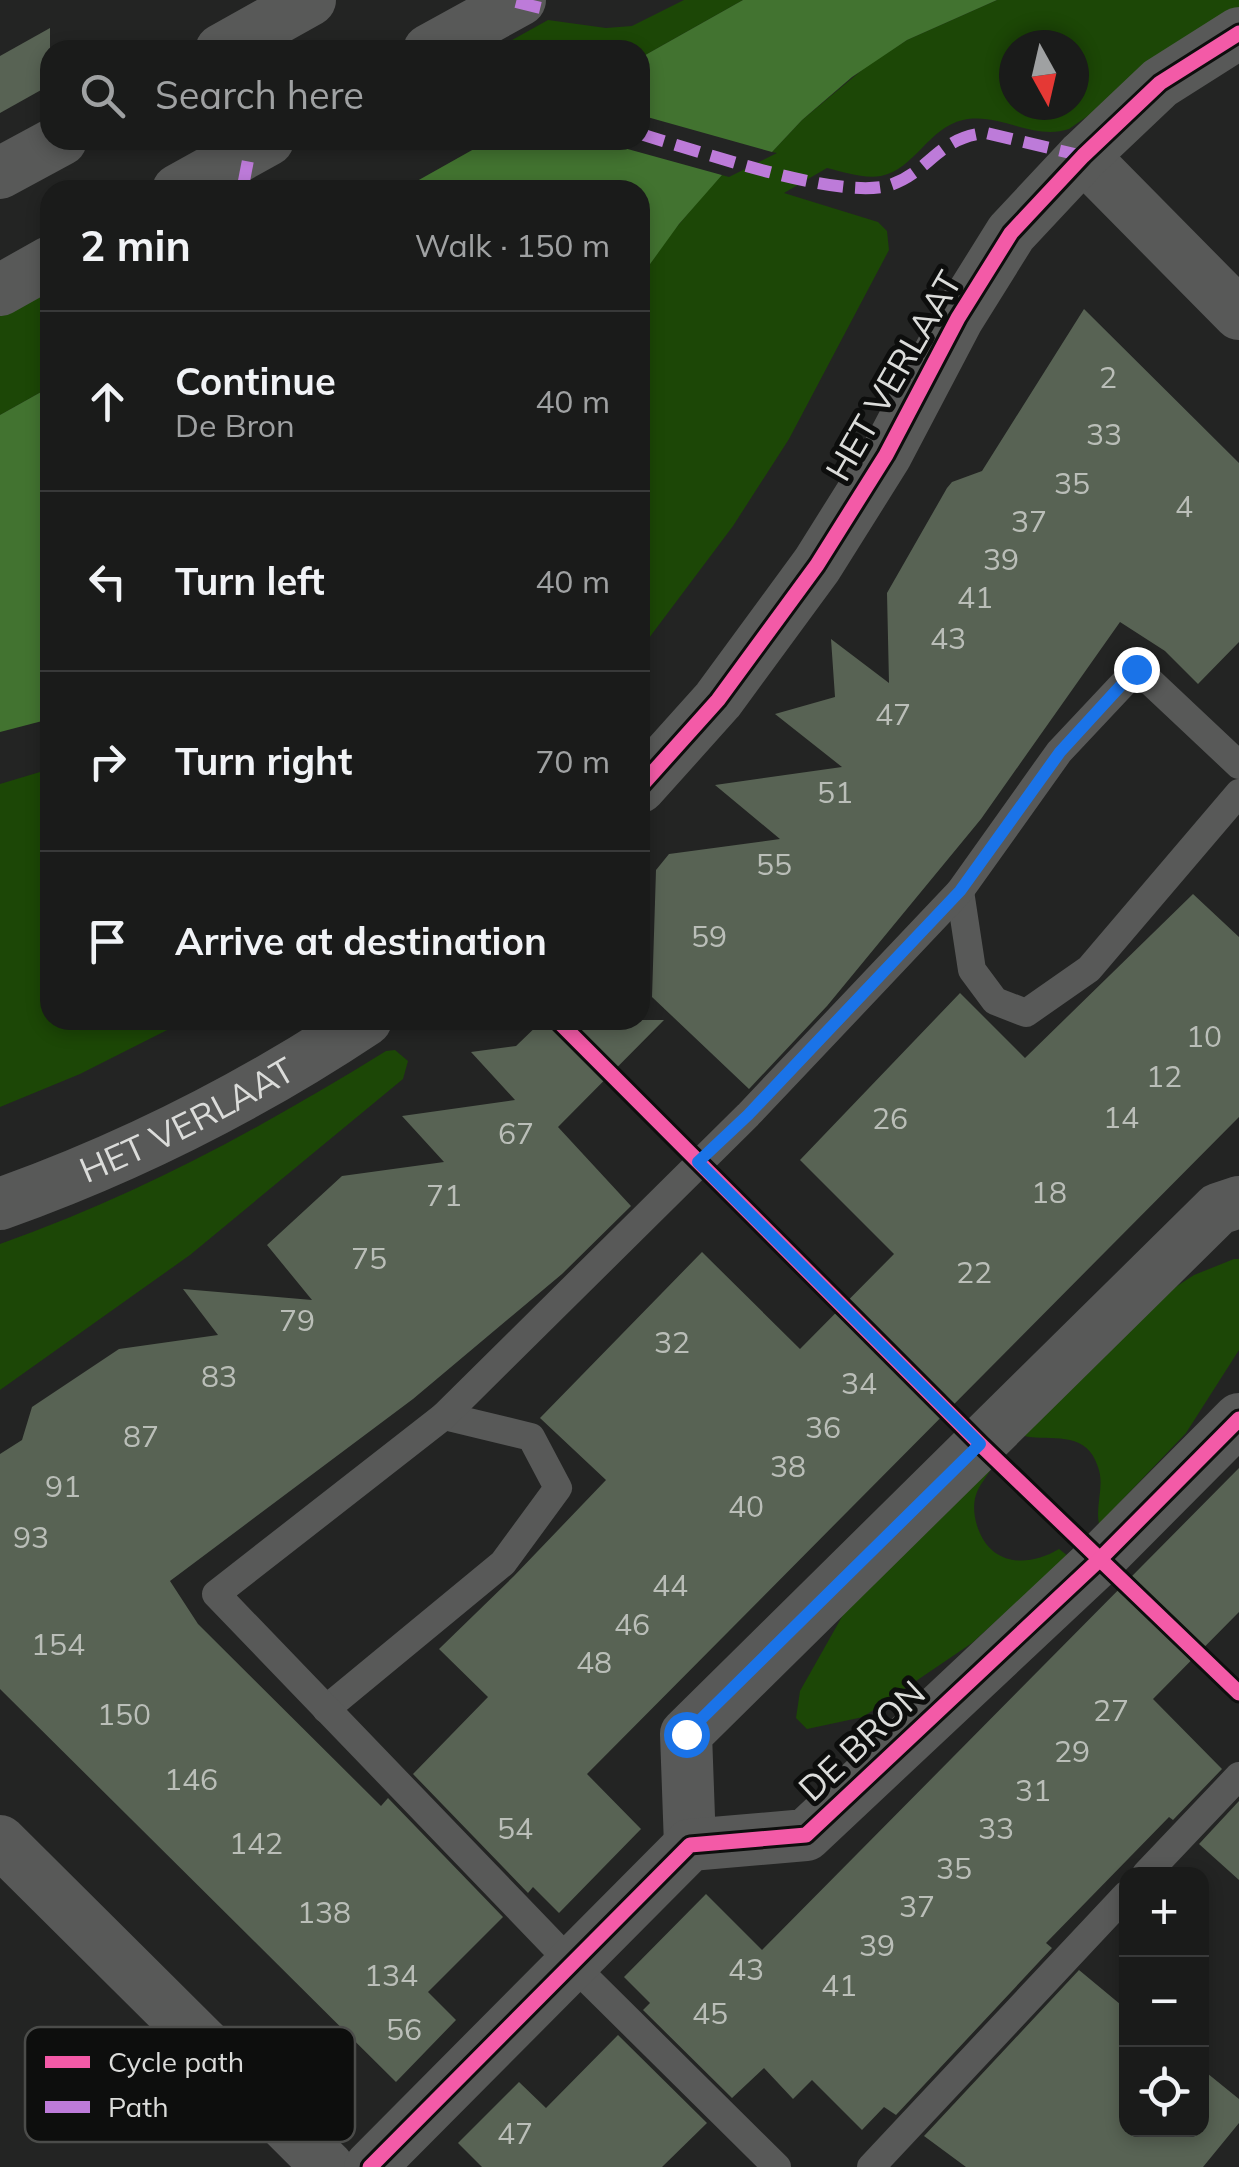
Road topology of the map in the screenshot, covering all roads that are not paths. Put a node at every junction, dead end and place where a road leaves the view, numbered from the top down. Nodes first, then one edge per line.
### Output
1 (310, 0) edge
2 (520, 0) edge
3 (443, 28) edge
4 (1239, 33) edge
5 (238, 40) edge
6 (43, 150) edge
7 (250, 150) edge
8 (1083, 156) junction
9 (0, 173) edge
10 (196, 180) edge
11 (40, 268) edge
12 (0, 290) edge
13 (1239, 314) edge
14 (1239, 765) edge
15 (650, 776) edge
16 (1239, 793) edge
17 (960, 891) junction
18 (349, 1030) edge
19 (1239, 1202) edge
20 (0, 1204) edge
21 (444, 1416) junction
22 (1239, 1419) edge
23 (326, 1709) junction
24 (1239, 1776) edge
25 (0, 1841) edge
26 (690, 1845) junction
27 (1153, 1867) edge
28 (1119, 1902) edge
29 (572, 1964) junction
30 (187, 2027) edge
31 (303, 2142) edge
32 (328, 2167) edge
33 (370, 2167) edge
34 (777, 2167) edge
35 (871, 2167) edge

1 - 5 street
2 - 3 street
4 - 8 street, HET VERLAAT
6 - 9 street
7 - 10 street
8 - 13 street
8 - 15 street, HET VERLAAT
11 - 12 street
14 - 17 lane
16 - 17 lane
17 - 21 lane
18 - 20 street, HET VERLAAT
19 - 26 street
21 - 23 lane
21 - 23 lane
22 - 26 street, DE BRON
23 - 29 lane
24 - 27 lane
25 - 30 street
26 - 29 street
28 - 35 lane
29 - 33 street
29 - 34 lane
31 - 32 street

